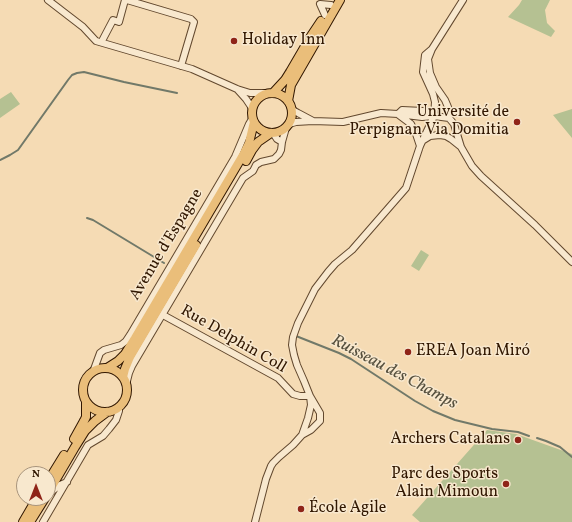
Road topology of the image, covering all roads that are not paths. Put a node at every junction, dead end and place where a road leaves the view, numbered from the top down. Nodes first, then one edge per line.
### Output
1 (48, 0) edge
2 (126, 0) edge
3 (314, 0) edge
4 (340, 0) edge
5 (463, 0) edge
6 (333, 2) edge
7 (320, 4) junction
8 (325, 15) junction
9 (83, 27) junction
10 (103, 39) junction
11 (112, 46) junction
12 (432, 49) junction
13 (181, 66) junction
14 (237, 89) junction
15 (270, 93) junction
16 (290, 105) junction
17 (252, 108) junction
18 (398, 114) junction
19 (434, 116) junction
20 (449, 118) junction
21 (253, 121) junction
22 (313, 121) junction
23 (287, 126) junction
24 (272, 133) junction
25 (282, 142) junction
26 (421, 144) junction
27 (461, 147) junction
28 (572, 262) edge
29 (163, 315) junction
30 (107, 368) junction
31 (93, 372) junction
32 (125, 381) junction
33 (310, 396) junction
34 (86, 402) junction
35 (119, 406) junction
36 (108, 411) junction
37 (109, 429) junction
38 (302, 435) junction
39 (56, 468) edge
40 (56, 480) edge
41 (67, 482) junction
42 (56, 488) edge
43 (32, 506) edge
44 (40, 506) edge
45 (23, 522) edge
46 (30, 522) edge
47 (43, 522) edge
48 (255, 522) edge

1 - 9 street
2 - 10 street
2 - 13 street
3 - 7 street
4 - 16 main road
5 - 12 street
6 - 7 street
6 - 8 main road
7 - 8 street
8 - 15 main road
9 - 10 street
9 - 11 street
10 - 11 street
11 - 13 street
12 - 19 street
12 - 20 street
13 - 14 street
14 - 15 street
14 - 17 street
15 - 16 main road
15 - 17 main road
16 - 22 street
16 - 23 main road
17 - 21 main road
18 - 19 street
18 - 22 street
18 - 26 street
19 - 20 street
19 - 26 street
20 - 27 street
21 - 24 main road
21 - 30 main road, Avenue d'Espagne
21 - 31 street, Avenue d'Espagne
22 - 23 street
23 - 24 main road
23 - 25 street, Avenue d'Espagne
24 - 25 street
24 - 32 main road, Avenue d'Espagne
25 - 29 street, Avenue d'Espagne
26 - 27 street
26 - 33 street
27 - 28 street
29 - 32 street, Avenue d'Espagne
29 - 33 street, Rue Delphin Coll
30 - 31 main road
30 - 32 main road
31 - 34 main road
32 - 35 main road
33 - 38 street
33 - 38 street
34 - 36 main road
34 - 39 main road
35 - 36 main road
35 - 37 street
36 - 37 street
36 - 40 main road
37 - 41 street
38 - 48 street
41 - 42 street
41 - 47 street
43 - 45 main road
44 - 46 main road

